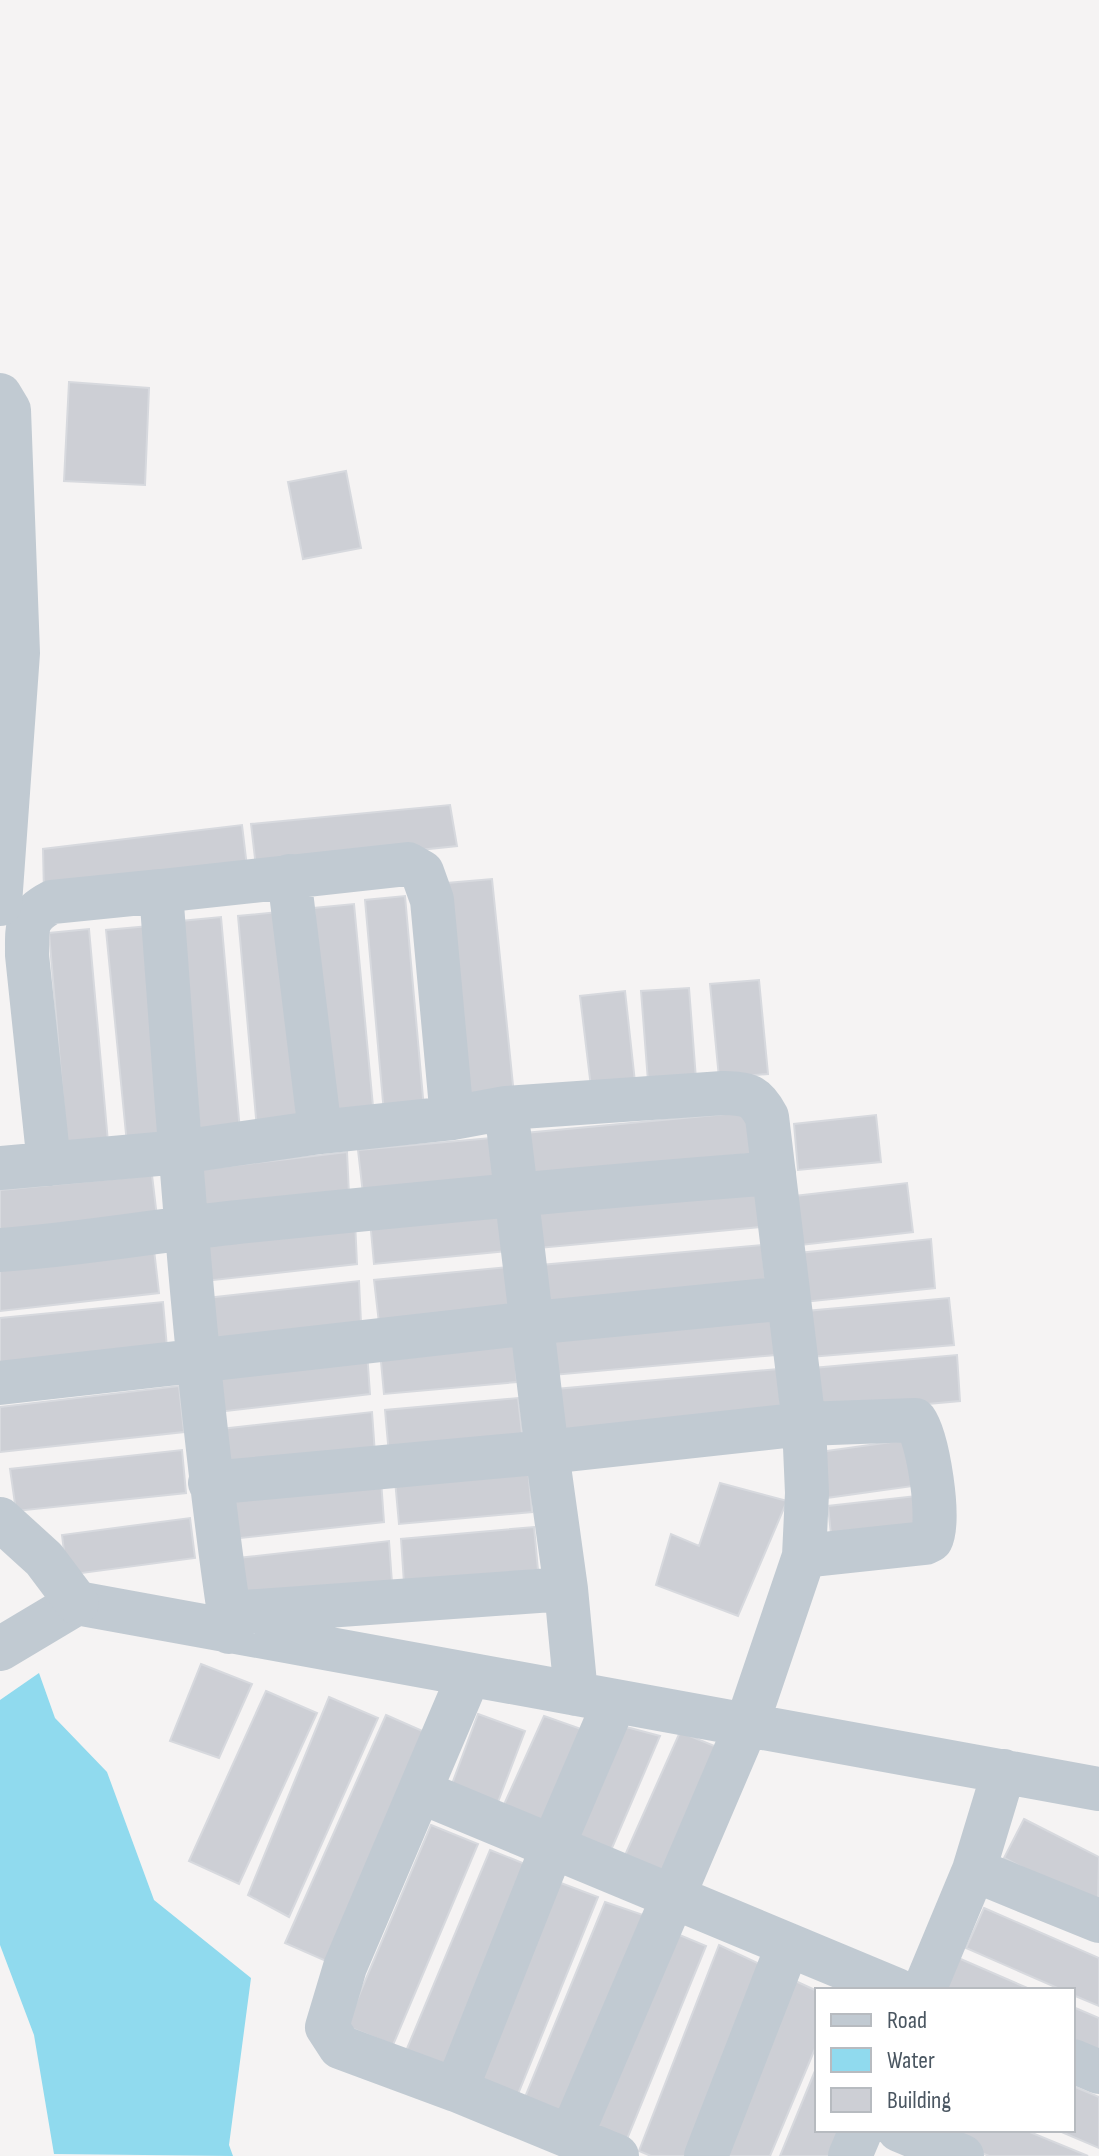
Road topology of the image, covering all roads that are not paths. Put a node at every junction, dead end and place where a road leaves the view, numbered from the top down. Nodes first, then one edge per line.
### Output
1 (0, 395) edge
2 (289, 876) junction
3 (161, 891) junction
4 (12, 910) edge
5 (506, 1108) junction
6 (452, 1118) junction
7 (320, 1132) junction
8 (180, 1152) junction
9 (49, 1164) junction
10 (0, 1168) edge
11 (774, 1173) junction
12 (516, 1193) junction
13 (188, 1227) junction
14 (0, 1250) edge
15 (788, 1298) junction
16 (532, 1323) junction
17 (199, 1360) junction
18 (0, 1383) edge
19 (804, 1424) junction
20 (547, 1452) junction
21 (210, 1483) junction
22 (0, 1519) edge
23 (804, 1556) junction
24 (566, 1589) junction
25 (77, 1603) junction
26 (229, 1622) junction
27 (0, 1649) edge
28 (469, 1675) junction
29 (595, 1698) junction
30 (747, 1724) junction
31 (1004, 1771) junction
32 (1099, 1789) edge
33 (421, 1792) junction
34 (552, 1848) junction
35 (974, 1870) junction
36 (672, 1896) junction
37 (1099, 1921) edge
38 (788, 1945) junction
39 (892, 1988) edge
40 (925, 1988) edge
41 (1075, 2062) edge
42 (1099, 2072) edge
43 (456, 2090) junction
44 (860, 2132) edge
45 (904, 2132) edge
46 (571, 2136) junction
47 (617, 2156) edge
48 (706, 2156) edge
49 (850, 2156) edge
50 (962, 2156) edge

1 - 4 street
2 - 3 street
2 - 6 street
2 - 7 street
3 - 4 street
3 - 8 street
4 - 9 street
5 - 6 street
5 - 11 street
5 - 12 street
6 - 7 street
7 - 8 street
8 - 9 street
8 - 13 street
9 - 10 street
11 - 12 street
11 - 15 street
12 - 13 street
12 - 16 street
13 - 14 street
13 - 17 street
15 - 16 street
15 - 19 street
16 - 17 street
16 - 20 street
17 - 18 street
17 - 21 street
19 - 20 street
19 - 23 street
19 - 23 street
20 - 21 street
20 - 24 street
21 - 26 street
22 - 25 street
23 - 30 street
24 - 26 street
24 - 29 street
25 - 26 street
25 - 27 street
26 - 28 street
28 - 29 street
28 - 33 street
29 - 30 street
29 - 34 street
30 - 31 street
30 - 36 street
31 - 32 street
31 - 35 street
33 - 34 street
33 - 43 street
34 - 36 street
34 - 43 street
35 - 37 street
35 - 40 street
36 - 38 street
36 - 46 street
38 - 39 street
38 - 48 street
41 - 42 street
43 - 46 street
44 - 49 street
45 - 50 street
46 - 47 street

